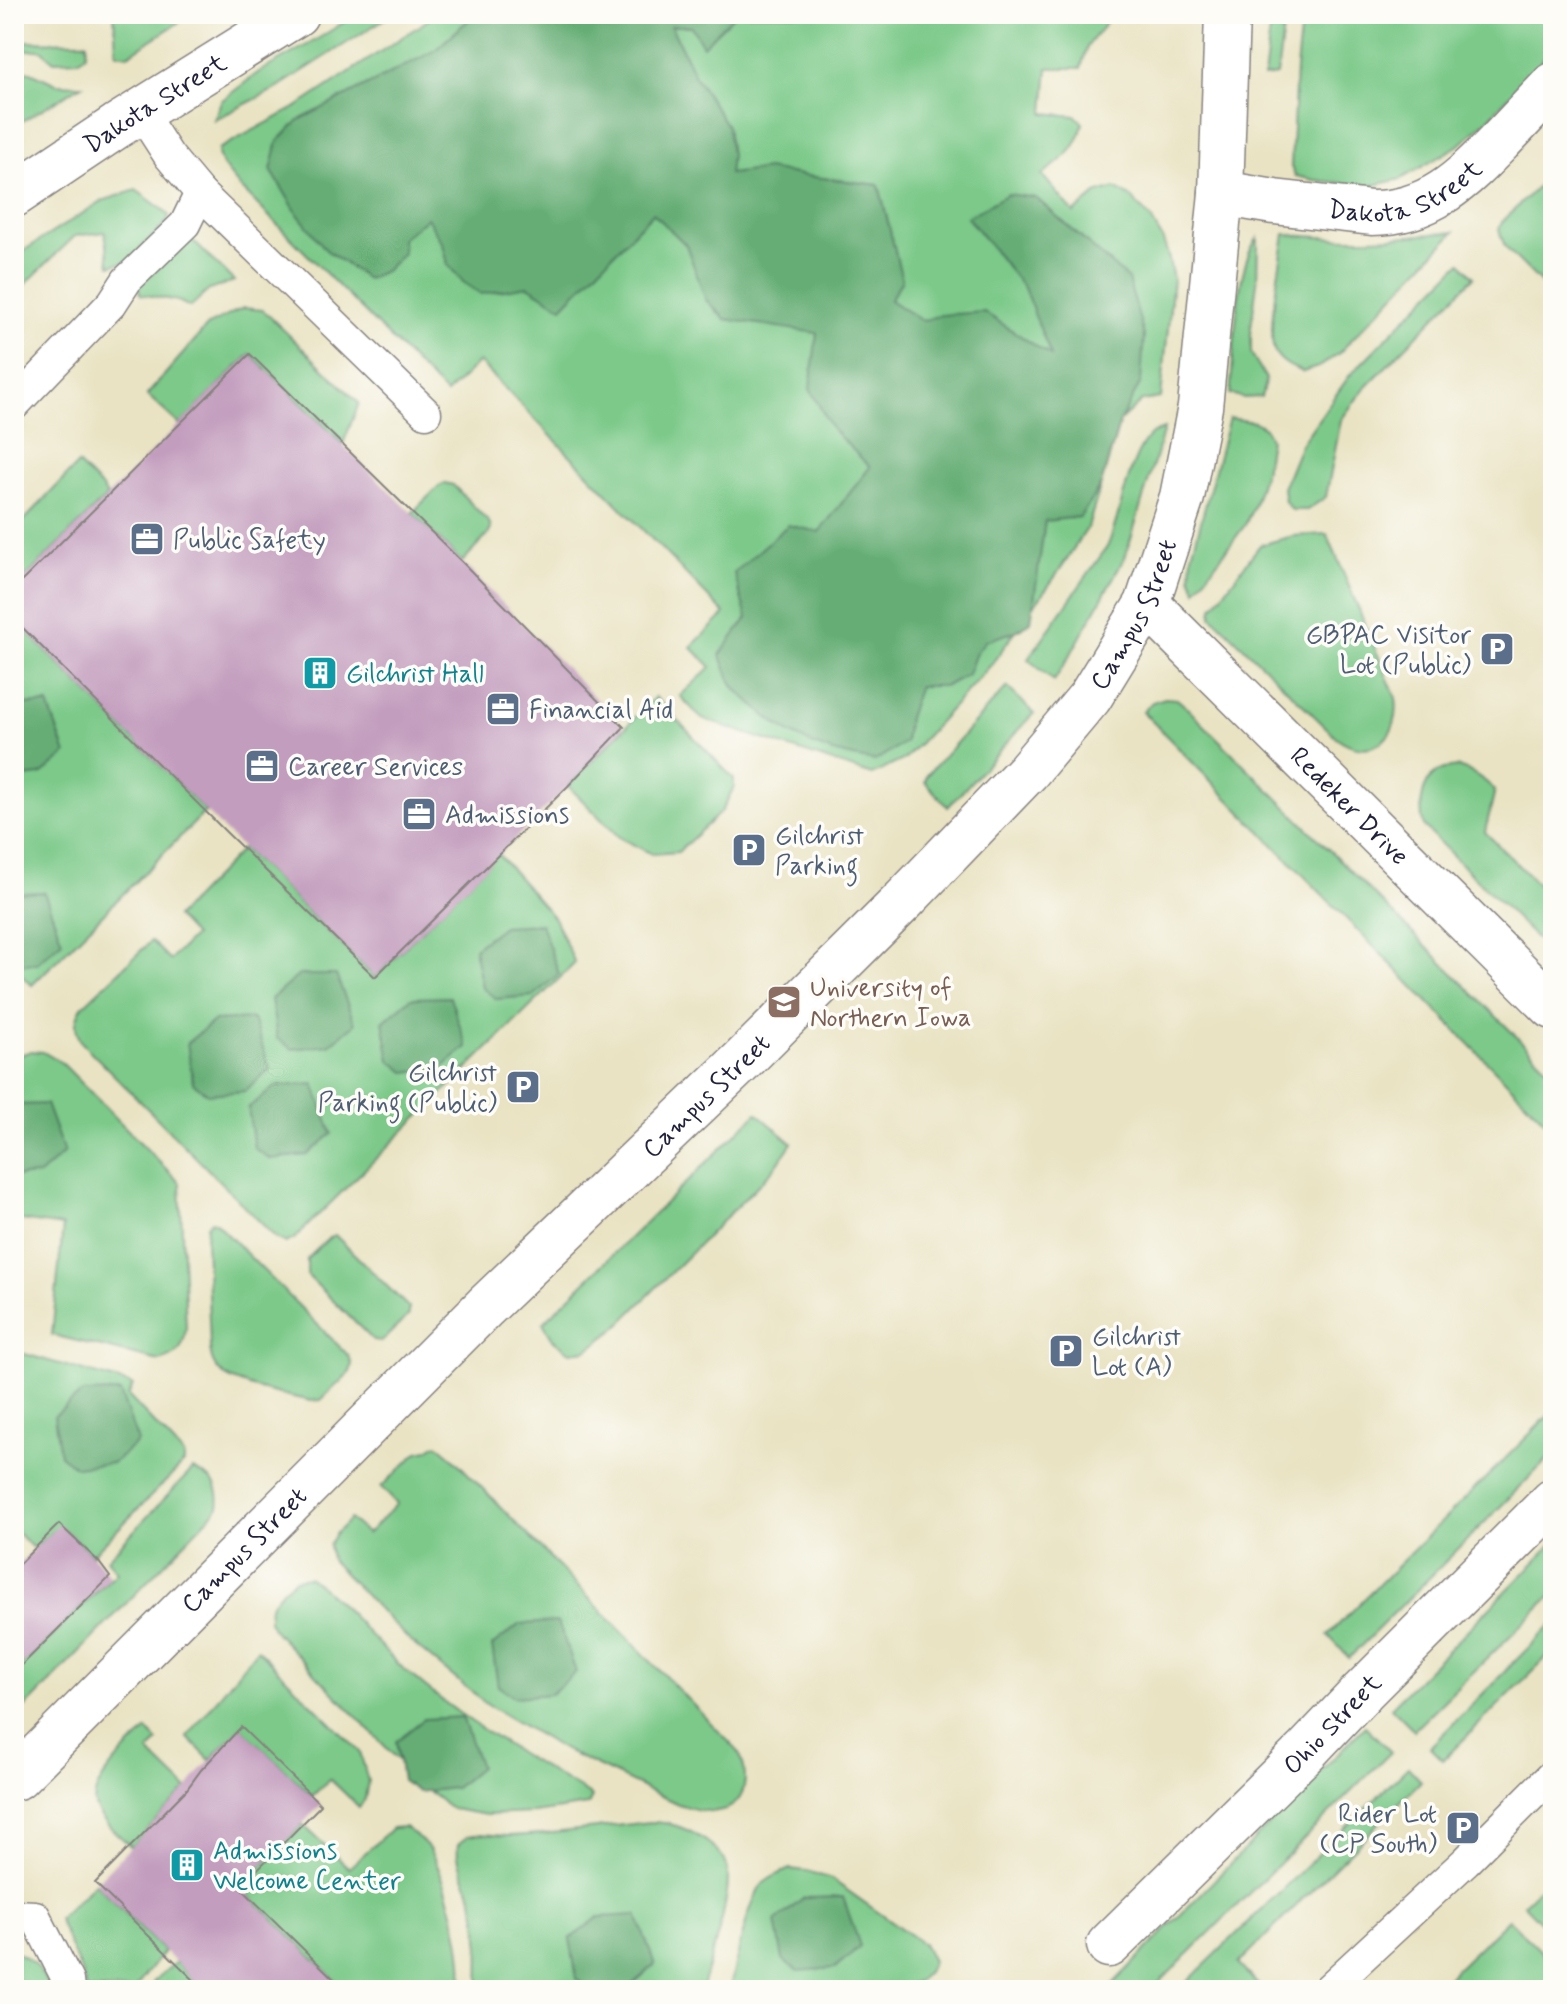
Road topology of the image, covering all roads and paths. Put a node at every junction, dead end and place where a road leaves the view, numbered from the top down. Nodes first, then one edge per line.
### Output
1 (1227, 14) edge
2 (276, 19) edge
3 (1553, 85) edge
4 (140, 111) junction
5 (20, 181) edge
6 (200, 193) junction
7 (1221, 193) junction
8 (14, 405) edge
9 (426, 413) dead end
10 (1147, 604) junction
11 (1553, 1007) edge
12 (1553, 1501) edge
13 (1553, 1774) edge
14 (14, 1777) edge
15 (14, 1915) edge
16 (1109, 1945) dead end
17 (69, 1990) edge
18 (1327, 1990) edge

1 - 7 street, Campus Street
2 - 4 street, Dakota Street
3 - 7 street, Dakota Street
4 - 5 street, Dakota Street
4 - 6 lane
6 - 8 lane
6 - 9 lane
7 - 10 street, Campus Street
10 - 11 street, Redeker Drive
10 - 14 street, Campus Street
12 - 16 street, Ohio Street
13 - 18 lane
15 - 17 lane

